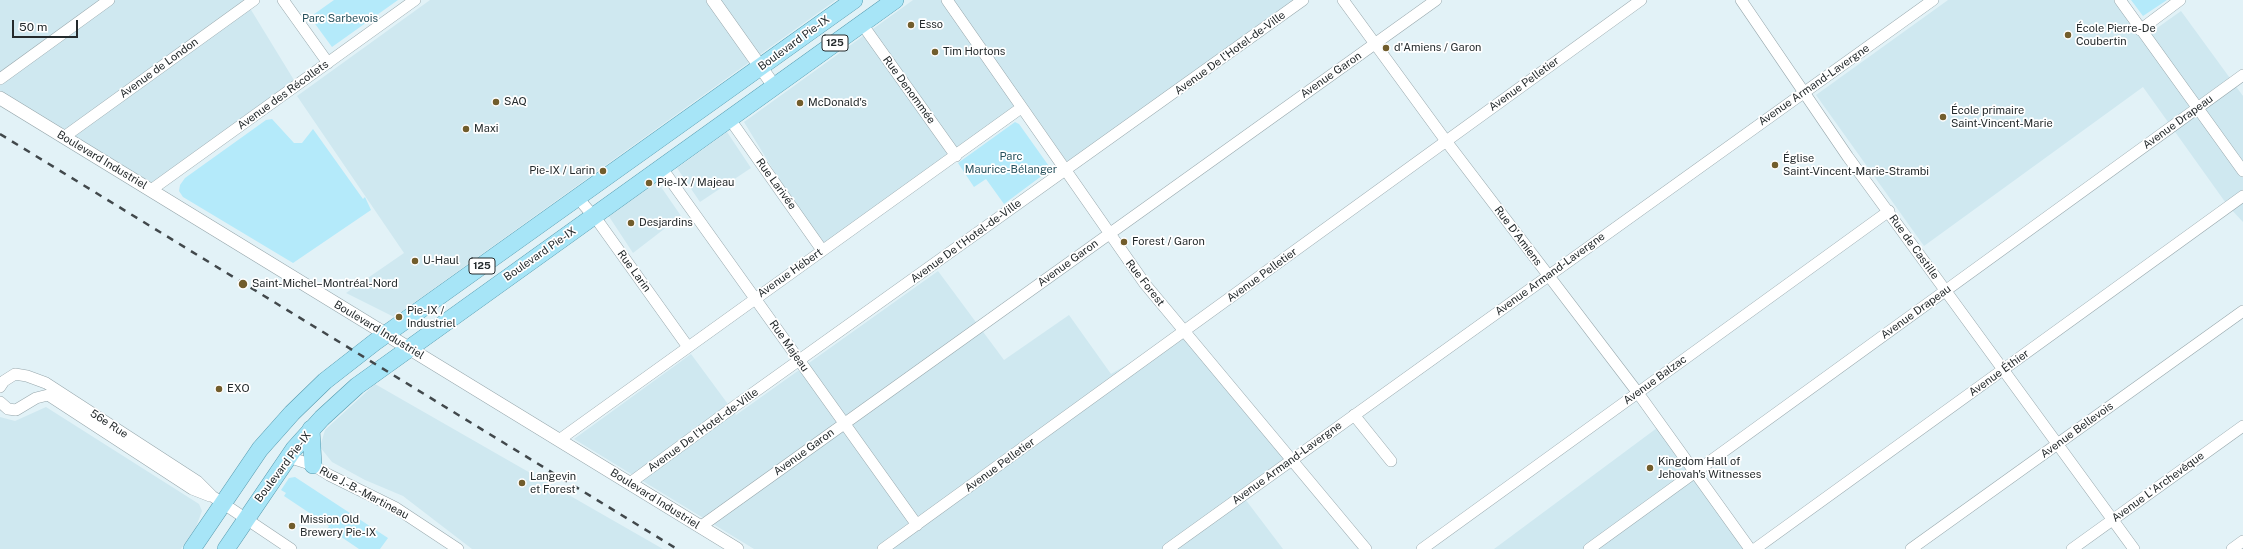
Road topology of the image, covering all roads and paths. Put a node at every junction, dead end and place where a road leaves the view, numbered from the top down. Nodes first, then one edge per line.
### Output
1 (109, 0) edge
2 (254, 0) edge
3 (283, 0) edge
4 (415, 0) edge
5 (713, 0) edge
6 (895, 0) edge
7 (947, 0) edge
8 (1303, 0) edge
9 (1343, 0) edge
10 (1436, 0) edge
11 (1641, 0) edge
12 (1741, 0) edge
13 (1933, 0) edge
14 (2120, 0) edge
15 (2180, 0) edge
16 (845, 3) edge
17 (862, 24) junction
18 (2140, 30) junction
19 (1374, 44) junction
20 (328, 63) junction
21 (761, 67) junction
22 (2243, 75) edge
23 (0, 79) edge
24 (774, 86) junction
25 (1804, 93) junction
26 (0, 98) edge
27 (1021, 108) junction
28 (2197, 108) junction
29 (729, 118) junction
30 (64, 137) junction
31 (1446, 141) junction
32 (956, 156) junction
33 (661, 167) junction
34 (1064, 170) junction
35 (2243, 171) edge
36 (151, 190) junction
37 (2243, 196) edge
38 (578, 198) junction
39 (1889, 211) junction
40 (594, 216) junction
41 (1108, 234) junction
42 (822, 250) junction
43 (1548, 276) junction
44 (1946, 290) junction
45 (756, 298) junction
46 (2243, 311) edge
47 (1185, 331) junction
48 (387, 334) junction
49 (688, 347) junction
50 (409, 348) junction
51 (799, 360) junction
52 (2004, 369) junction
53 (0, 387) edge
54 (1638, 393) junction
55 (0, 402) edge
56 (1354, 415) junction
57 (844, 423) junction
58 (2243, 426) edge
59 (311, 429) junction
60 (559, 440) junction
61 (2058, 444) junction
62 (288, 457) junction
63 (1291, 460) junction
64 (1391, 461) dead end
65 (313, 465) junction
66 (1695, 472) junction
67 (630, 483) junction
68 (217, 500) junction
69 (245, 519) junction
70 (2113, 520) junction
71 (917, 525) junction
72 (700, 527) junction
73 (2243, 541) edge
74 (192, 549) edge
75 (226, 549) edge
76 (291, 549) edge
77 (458, 549) edge
78 (737, 549) edge
79 (883, 549) edge
80 (1168, 549) edge
81 (1366, 549) edge
82 (1422, 549) edge
83 (1589, 549) edge
84 (1750, 549) edge
85 (1755, 549) edge
86 (1911, 549) edge
87 (2072, 549) edge
88 (2134, 549) edge
89 (2232, 549) edge

1 - 23 street
2 - 30 street, Avenue de London
3 - 20 street
4 - 20 street, Avenue des Récollets
5 - 21 street
6 - 17 main road, Boulevard Pie-IX / 125
7 - 27 street, Rue Forest
8 - 34 street, Avenue De l'Hotel-de-Ville
9 - 19 street, Rue D'Amiens
10 - 19 street, Avenue Garon
11 - 31 street, Avenue Pelletier
12 - 25 street, Rue de Castille
13 - 25 street, Avenue Armand-Lavergne
14 - 18 street
15 - 18 street
16 - 21 main road, Boulevard Pie-IX / 125
17 - 24 main road, Boulevard Pie-IX / 125
17 - 32 street, Rue Denommée
18 - 28 street
19 - 31 street, Rue D'Amiens
19 - 41 street, Avenue Garon
20 - 36 street, Avenue des Récollets
21 - 24 street
21 - 38 main road, Boulevard Pie-IX / 125
22 - 28 street, Avenue Drapeau
24 - 29 main road, Boulevard Pie-IX / 125
25 - 39 street, Rue de Castille
25 - 43 street, Avenue Armand-Lavergne
26 - 30 street, Boulevard Industriel
27 - 32 street, Avenue Hébert
27 - 34 street, Rue Forest
28 - 35 street
28 - 44 street, Avenue Drapeau
29 - 33 main road, Boulevard Pie-IX / 125
29 - 42 street, Rue Larivée
30 - 36 street, Boulevard Industriel
31 - 43 street, Rue D'Amiens
31 - 47 street, Avenue Pelletier
32 - 42 street, Avenue Hébert
33 - 40 main road, Boulevard Pie-IX / 125
33 - 45 street, Rue Majeau
34 - 41 street, Rue Forest
34 - 51 street, Avenue De l'Hotel-de-Ville
36 - 48 street, Boulevard Industriel
37 - 52 street, Avenue Éthier
38 - 40 street, Rue Larin
38 - 48 main road, Boulevard Pie-IX / 125
39 - 44 street, Rue de Castille
39 - 54 street, Avenue Balzac
40 - 49 street, Rue Larin
40 - 50 main road, Boulevard Pie-IX / 125
41 - 47 street, Rue Forest
41 - 57 street, Avenue Garon
42 - 45 street, Avenue Hébert
43 - 54 street, Rue D'Amiens
43 - 56 street, Avenue Armand-Lavergne
44 - 52 street, Rue de Castille
44 - 66 street, Avenue Drapeau
45 - 49 street, Avenue Hébert
45 - 51 street, Rue Majeau
46 - 61 street, Avenue Bellevois
47 - 63 street, Rue Forest
47 - 71 street, Avenue Pelletier
48 - 50 street, Boulevard Industriel
48 - 68 main road, Boulevard Pie-IX / 125
49 - 60 street, Avenue Hébert
50 - 59 main road, Boulevard Pie-IX / 125
50 - 60 street, Boulevard Industriel
51 - 57 street, Rue Majeau
51 - 67 street, Avenue De l'Hotel-de-Ville
52 - 61 street, Rue de Castille
52 - 85 street, Avenue Éthier
53 - 68 street, 56e Rue
54 - 66 street, Rue D'Amiens
54 - 82 street, Avenue Balzac
55 - 68 street, 56e Rue
56 - 63 street, Avenue Armand-Lavergne
56 - 64 street
57 - 71 street, Rue Majeau
57 - 72 street, Avenue Garon
58 - 70 street, Avenue L'Archevêque
59 - 62 main road, Boulevard Pie-IX / 125
59 - 65 main road
60 - 67 street, Boulevard Industriel
61 - 70 street, Rue de Castille
61 - 86 street, Avenue Bellevois
62 - 65 street, Rue J.-B.-Martineau
62 - 69 main road, Boulevard Pie-IX / 125
63 - 80 street, Avenue Armand-Lavergne
63 - 81 street, Rue Forest
65 - 77 street, Rue J.-B.-Martineau
66 - 83 street, Avenue Drapeau
66 - 84 street, Rue D'Amiens
67 - 72 street, Boulevard Industriel
68 - 69 street, 56e Rue
68 - 74 main road, Boulevard Pie-IX / 125
69 - 75 main road, Boulevard Pie-IX / 125
69 - 76 street, 56e Rue
70 - 87 street, Avenue L'Archevêque
70 - 88 street, Rue de Castille
71 - 79 street, Avenue Pelletier
72 - 78 street, Boulevard Industriel
73 - 89 street

